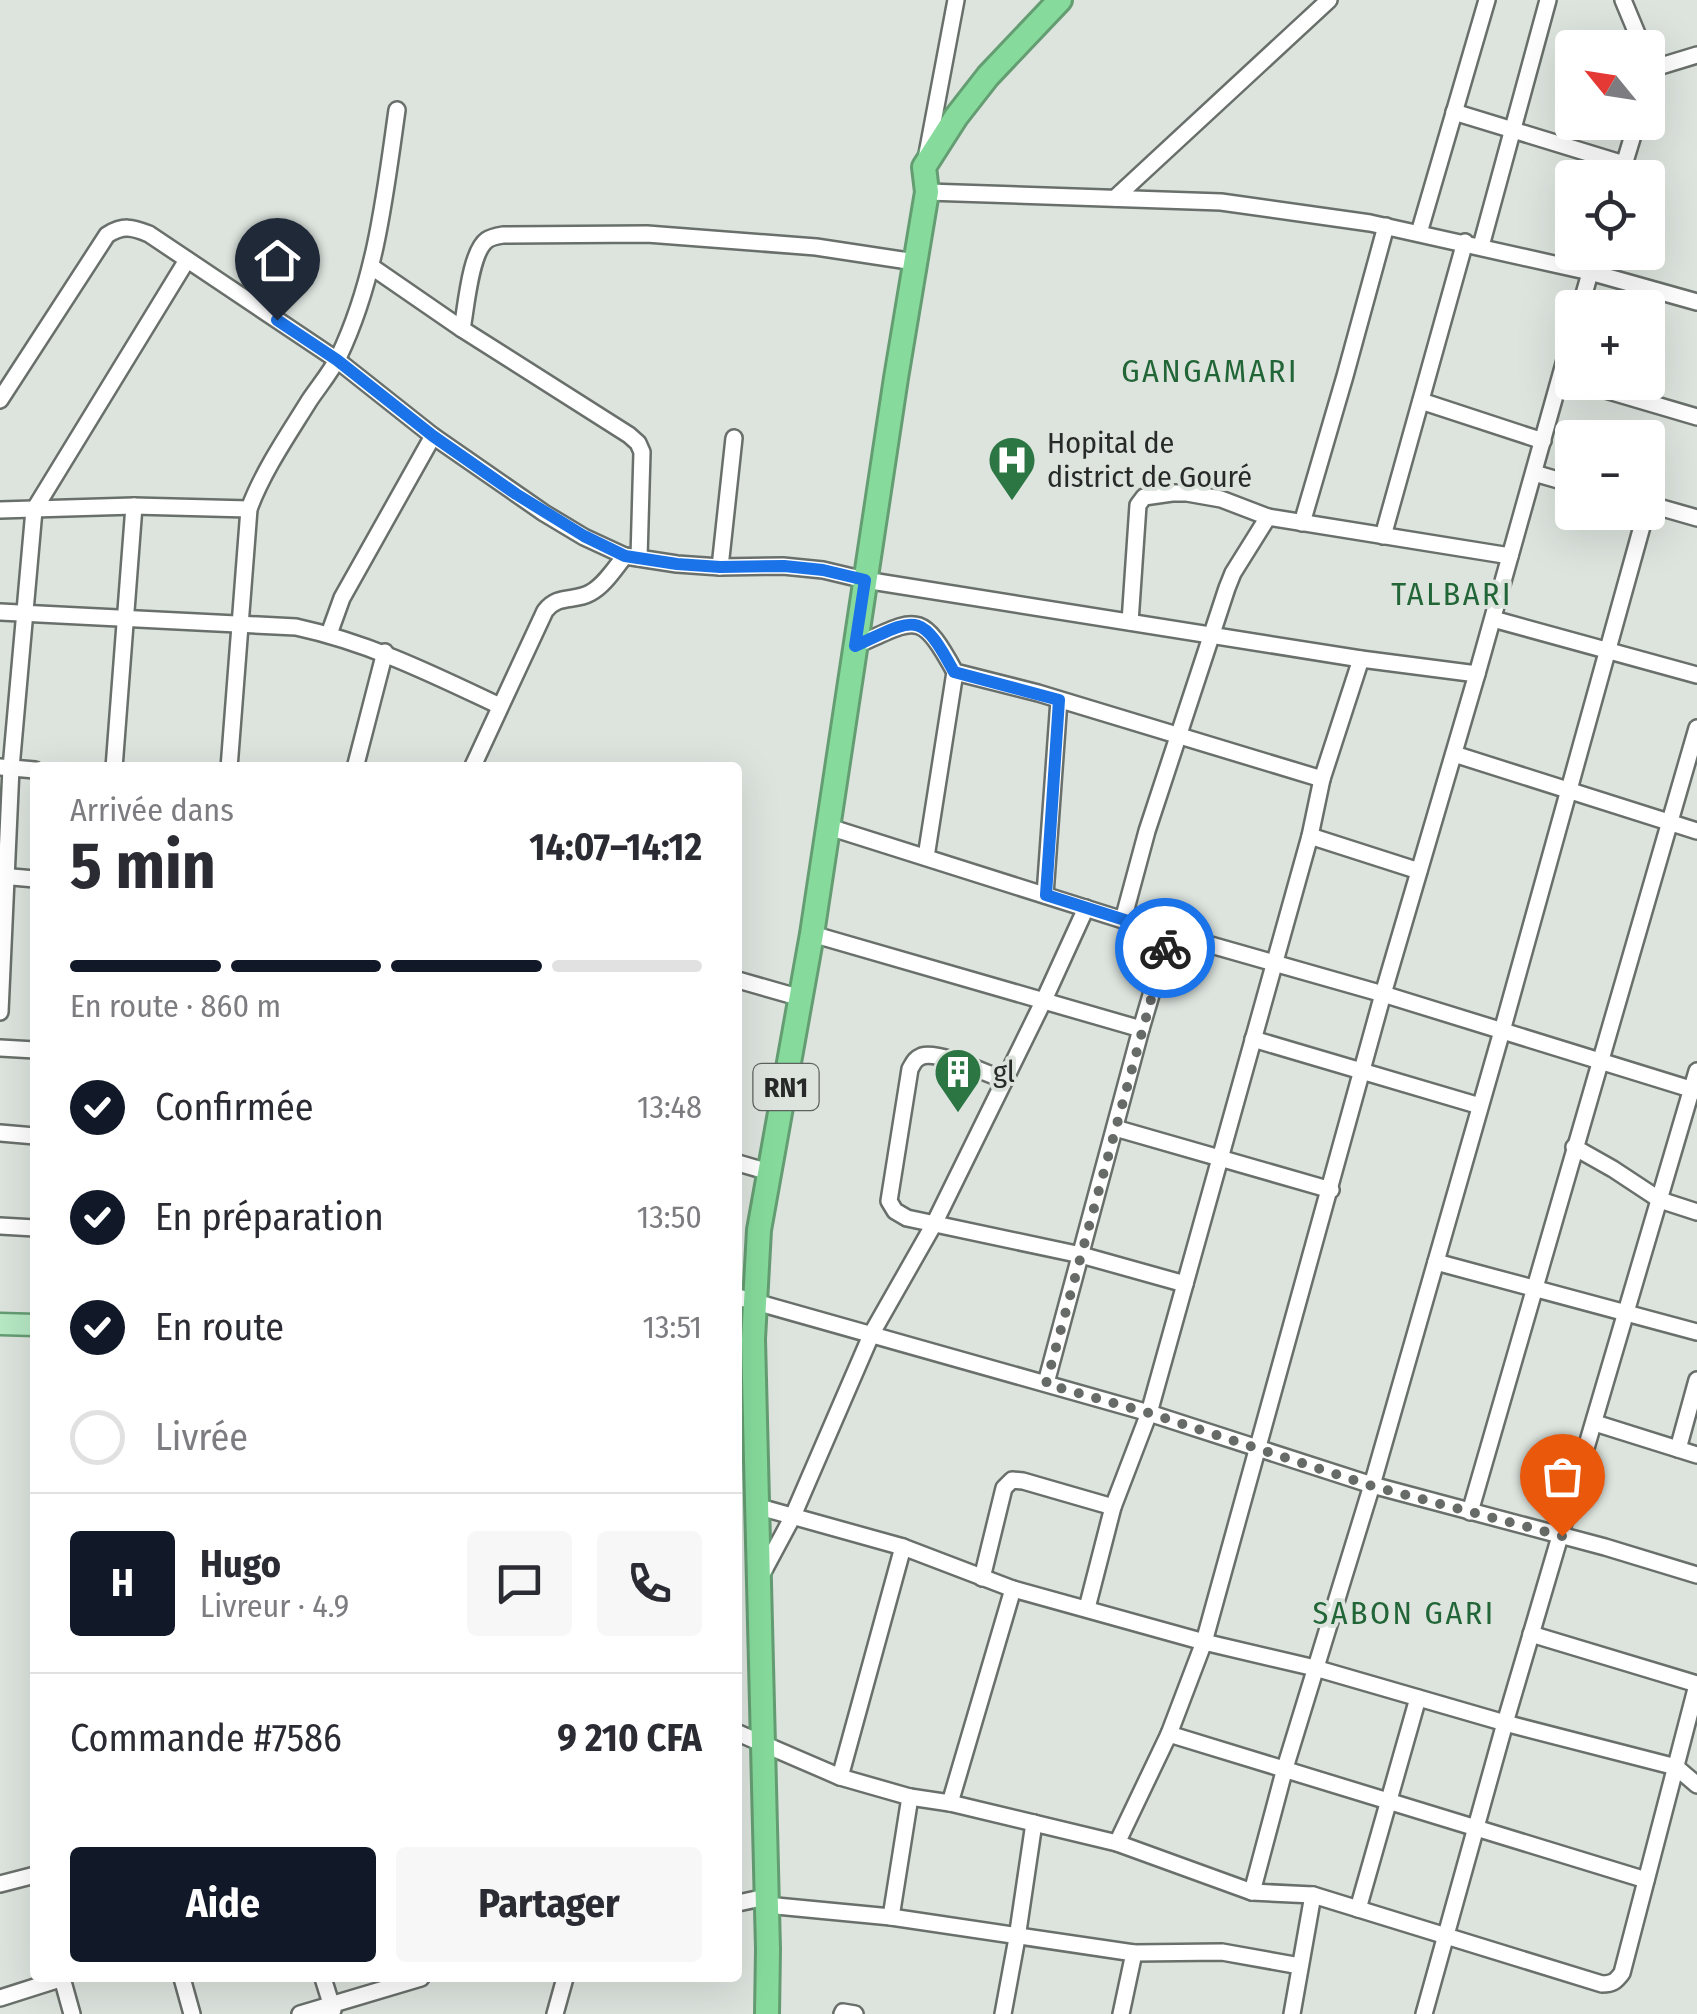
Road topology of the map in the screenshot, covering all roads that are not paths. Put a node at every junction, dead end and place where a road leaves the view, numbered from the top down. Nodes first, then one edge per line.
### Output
1 (956, 0) edge
2 (1060, 0) edge
3 (1329, 0) edge
4 (1487, 0) edge
5 (1548, 0) edge
6 (1623, 0) edge
7 (1636, 30) edge
8 (1697, 55) edge
9 (1665, 61) edge
10 (397, 110) dead end
11 (1454, 112) junction
12 (1513, 130) junction
13 (1595, 160) edge
14 (924, 168) junction
15 (927, 192) junction
16 (1115, 198) junction
17 (1386, 226) junction
18 (1419, 233) junction
19 (1473, 244) junction
20 (187, 260) junction
21 (915, 262) junction
22 (372, 267) junction
23 (1590, 272) junction
24 (1585, 290) edge
25 (1697, 302) edge
26 (462, 329) junction
27 (337, 360) junction
28 (0, 400) edge
29 (1562, 400) edge
30 (1637, 400) edge
31 (1421, 401) junction
32 (1697, 418) edge
33 (433, 436) junction
34 (734, 438) dead end
35 (1543, 441) junction
36 (1534, 473) junction
37 (1555, 479) edge
38 (134, 506) junction
39 (250, 509) junction
40 (1665, 509) edge
41 (0, 510) edge
42 (34, 510) junction
43 (1696, 512) edge
44 (1268, 517) junction
45 (1302, 523) junction
46 (1641, 530) edge
47 (1384, 536) junction
48 (1510, 556) junction
49 (632, 557) junction
50 (720, 567) junction
51 (865, 580) junction
52 (0, 612) edge
53 (25, 613) junction
54 (126, 618) junction
55 (1493, 619) junction
56 (1130, 622) junction
57 (240, 624) junction
58 (329, 634) junction
59 (1212, 636) junction
60 (855, 646) junction
61 (385, 652) junction
62 (1607, 652) junction
63 (1360, 659) junction
64 (954, 672) junction
65 (1477, 674) junction
66 (1697, 675) edge
67 (1059, 700) junction
68 (500, 706) junction
69 (1697, 728) edge
70 (1179, 738) junction
71 (1454, 754) junction
72 (114, 762) edge
73 (229, 762) edge
74 (356, 762) edge
75 (475, 762) edge
76 (6, 767) edge
77 (1322, 779) junction
78 (1569, 790) junction
79 (1669, 822) junction
80 (829, 827) junction
81 (1697, 831) edge
82 (1310, 836) junction
83 (926, 857) junction
84 (1419, 871) junction
85 (4, 876) edge
86 (30, 879) edge
87 (1046, 895) junction
88 (1086, 908) junction
89 (1123, 920) junction
90 (812, 934) junction
91 (1169, 934) junction
92 (1274, 964) junction
93 (742, 981) edge
94 (1384, 994) junction
95 (801, 998) junction
96 (1044, 1000) junction
97 (0, 1012) edge
98 (1141, 1028) junction
99 (1502, 1030) junction
100 (1253, 1039) junction
101 (0, 1048) edge
102 (30, 1050) edge
103 (1600, 1062) junction
104 (1697, 1070) edge
105 (1363, 1071) junction
106 (1005, 1080) junction
107 (1694, 1090) edge
108 (1480, 1106) junction
109 (1114, 1128) junction
110 (0, 1134) edge
111 (30, 1136) edge
112 (1574, 1148) junction
113 (1220, 1156) junction
114 (742, 1163) edge
115 (769, 1172) junction
116 (1331, 1190) junction
117 (1660, 1200) junction
118 (1697, 1212) edge
119 (934, 1224) junction
120 (0, 1226) edge
121 (30, 1228) edge
122 (1081, 1254) junction
123 (1436, 1262) junction
124 (1185, 1284) junction
125 (1533, 1289) junction
126 (745, 1299) edge
127 (1627, 1314) junction
128 (0, 1324) edge
129 (30, 1325) edge
130 (1697, 1332) edge
131 (872, 1333) junction
132 (1697, 1380) edge
133 (1046, 1384) junction
134 (746, 1405) edge
135 (1149, 1413) junction
136 (1595, 1424) junction
137 (1258, 1448) junction
138 (1678, 1449) junction
139 (1697, 1455) edge
140 (1372, 1486) junction
141 (747, 1504) edge
142 (1113, 1507) junction
143 (1470, 1512) junction
144 (792, 1518) junction
145 (1562, 1536) junction
146 (903, 1547) junction
147 (1697, 1575) edge
148 (982, 1578) junction
149 (758, 1582) junction
150 (1012, 1589) junction
151 (1087, 1608) junction
152 (1531, 1634) junction
153 (1204, 1642) junction
154 (1315, 1668) junction
155 (1697, 1684) edge
156 (1418, 1698) junction
157 (1505, 1723) junction
158 (742, 1734) edge
159 (1168, 1734) junction
160 (762, 1742) junction
161 (1676, 1767) junction
162 (1285, 1768) junction
163 (840, 1777) junction
164 (1697, 1784) edge
165 (910, 1797) junction
166 (1389, 1802) junction
167 (950, 1803) junction
168 (1034, 1823) junction
169 (1477, 1828) junction
170 (1117, 1842) junction
171 (30, 1878) edge
172 (1646, 1880) junction
173 (0, 1884) edge
174 (1252, 1892) junction
175 (1313, 1895) junction
176 (766, 1901) junction
177 (742, 1903) edge
178 (1358, 1909) junction
179 (891, 1918) junction
180 (1446, 1936) junction
181 (1017, 1938) junction
182 (1134, 1953) junction
183 (1300, 1966) junction
184 (50, 1982) edge
185 (63, 1982) edge
186 (183, 1982) edge
187 (325, 1982) edge
188 (410, 1982) edge
189 (564, 1982) edge
190 (0, 1998) edge
191 (332, 2009) edge
192 (769, 2012) edge
193 (72, 2014) edge
194 (192, 2014) edge
195 (300, 2014) edge
196 (555, 2014) edge
197 (842, 2014) edge
198 (855, 2014) edge
199 (1003, 2014) edge
200 (1121, 2014) edge
201 (1292, 2014) edge
202 (1424, 2014) edge

1 - 14 street
2 - 14 highway
3 - 16 street
4 - 11 street
5 - 12 street
6 - 7 street
8 - 9 street
10 - 22 street
11 - 12 street
11 - 18 street
12 - 13 street
12 - 19 street
14 - 15 highway, RN1
15 - 16 street
15 - 21 highway, RN1
16 - 17 street
17 - 18 street
17 - 45 street
18 - 19 street
19 - 23 street
19 - 31 street
20 - 27 street
20 - 28 street
20 - 42 street
21 - 26 street
21 - 51 highway, RN1
22 - 26 street
22 - 27 street
23 - 24 street
23 - 25 street
26 - 49 street
27 - 33 street
27 - 39 street
29 - 35 street
30 - 32 street
31 - 35 street
31 - 47 street
33 - 49 street
33 - 58 street
34 - 50 street
35 - 36 street
36 - 37 street
36 - 48 street
38 - 39 street
38 - 42 street
38 - 54 street
39 - 57 street
40 - 43 street
41 - 42 street
42 - 53 street
44 - 45 street
44 - 56 street
44 - 59 street
45 - 47 street
46 - 62 street
47 - 48 street
48 - 55 street
49 - 50 street
49 - 68 street
50 - 51 street
51 - 56 street
51 - 60 highway, RN1
52 - 53 street
53 - 54 street
53 - 76 street
54 - 57 street
54 - 72 street
55 - 62 street
55 - 65 street
56 - 59 street
57 - 58 street
57 - 73 street
58 - 61 street
59 - 63 street
59 - 70 street
60 - 64 street
60 - 80 highway, RN1
61 - 68 street
61 - 74 street
62 - 66 street
62 - 78 street
63 - 65 street
63 - 77 street
64 - 67 street
64 - 83 street
65 - 71 street
67 - 70 street
67 - 87 street
68 - 75 street
69 - 79 street
70 - 77 street
70 - 89 street
71 - 78 street
71 - 84 street
76 - 85 street
77 - 82 street
78 - 79 street
78 - 99 street
79 - 81 street
79 - 103 street
80 - 83 street
80 - 90 highway, RN1
82 - 84 street
82 - 92 street
83 - 87 street
84 - 94 street
85 - 86 street
85 - 97 street
87 - 88 street
88 - 89 street
88 - 96 street
89 - 91 street
90 - 95 highway, RN1
90 - 96 street
91 - 92 street
91 - 98 street
92 - 94 street
92 - 100 street
93 - 95 street
94 - 99 street
94 - 105 street
95 - 115 highway, RN1
96 - 98 street
96 - 106 street
98 - 109 street
99 - 103 street
99 - 108 street
100 - 105 street
100 - 113 street
101 - 102 street
103 - 107 street
103 - 112 street
104 - 107 street
105 - 108 street
105 - 116 street
106 - 119 street
106 - 119 street
107 - 117 street
108 - 123 street
109 - 113 street
109 - 122 street
110 - 111 street
112 - 117 street
112 - 125 street
113 - 116 street
113 - 124 street
114 - 115 street
115 - 126 highway, RN1
116 - 137 street
117 - 118 street
117 - 127 street
119 - 122 street
119 - 131 street
120 - 121 street
122 - 124 street
122 - 133 street
123 - 125 street
123 - 140 street
124 - 135 street
125 - 127 street
125 - 143 street
126 - 131 street
126 - 134 highway, RN1
127 - 130 street
127 - 136 street
128 - 129 main road
131 - 133 street
131 - 144 street
132 - 138 street
133 - 135 street
134 - 141 highway, RN1
135 - 137 street
135 - 142 street
136 - 138 street
136 - 145 street
137 - 140 street
137 - 153 street
138 - 139 street
140 - 143 street
140 - 154 street
141 - 144 street
141 - 149 highway, RN1
142 - 148 street
142 - 151 street
143 - 145 street
144 - 146 street
144 - 149 street
145 - 147 street
145 - 152 street
146 - 148 street
146 - 163 street
148 - 150 street
149 - 160 highway, RN1
150 - 151 street
150 - 167 street
151 - 153 street
152 - 155 street
152 - 157 street
153 - 154 street
153 - 159 street
154 - 156 street
154 - 162 street
155 - 161 street
156 - 157 street
156 - 166 street
157 - 161 street
157 - 169 street
158 - 160 street
159 - 162 street
159 - 170 street
160 - 163 street
160 - 176 highway, RN1
161 - 164 street
161 - 172 street
162 - 166 street
162 - 174 street
163 - 165 street
165 - 167 street
165 - 179 street
166 - 169 street
166 - 178 street
167 - 168 street
168 - 170 street
168 - 181 street
169 - 172 street
169 - 180 street
170 - 174 street
171 - 173 street
172 - 180 street
174 - 175 street
175 - 178 street
175 - 183 street
176 - 177 street
176 - 179 street
176 - 192 highway, RN1
178 - 180 street
179 - 181 street
180 - 202 street
181 - 182 street
181 - 199 street
182 - 183 street
182 - 200 street
183 - 201 street
184 - 190 street
185 - 193 street
186 - 194 street
187 - 191 street
188 - 191 street
189 - 196 street
191 - 195 street
197 - 198 street

